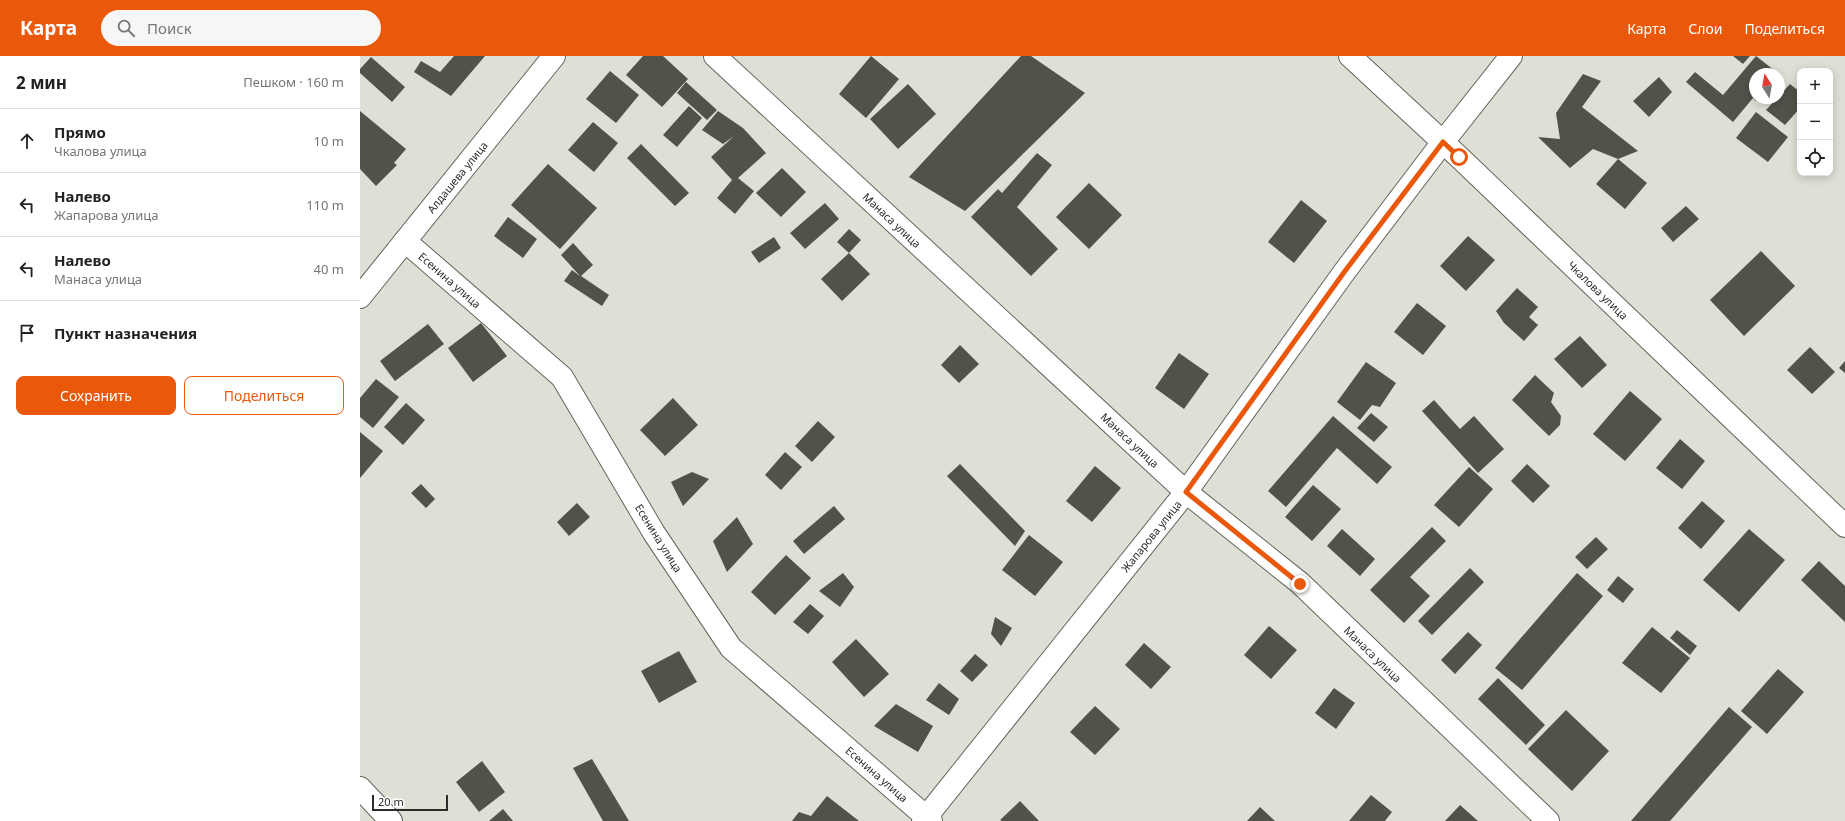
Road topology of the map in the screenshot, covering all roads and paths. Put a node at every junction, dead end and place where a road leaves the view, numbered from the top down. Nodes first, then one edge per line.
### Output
1 (554, 56) edge
2 (715, 56) edge
3 (1350, 56) edge
4 (1512, 56) edge
5 (1443, 142) junction
6 (405, 241) junction
7 (360, 297) edge
8 (1186, 492) junction
9 (1845, 526) edge
10 (360, 788) edge
11 (927, 820) edge
12 (391, 821) edge
13 (1548, 821) edge

1 - 6 street, Алдашева улица
2 - 8 street, Манаса улица
3 - 5 street, Чкалова улица
4 - 5 street, Жапарова улица
5 - 8 street, Жапарова улица
5 - 9 street, Чкалова улица
6 - 7 street, Алдашева улица
6 - 11 street, Есенина улица
8 - 11 street, Жапарова улица
8 - 13 street, Манаса улица
10 - 12 street

